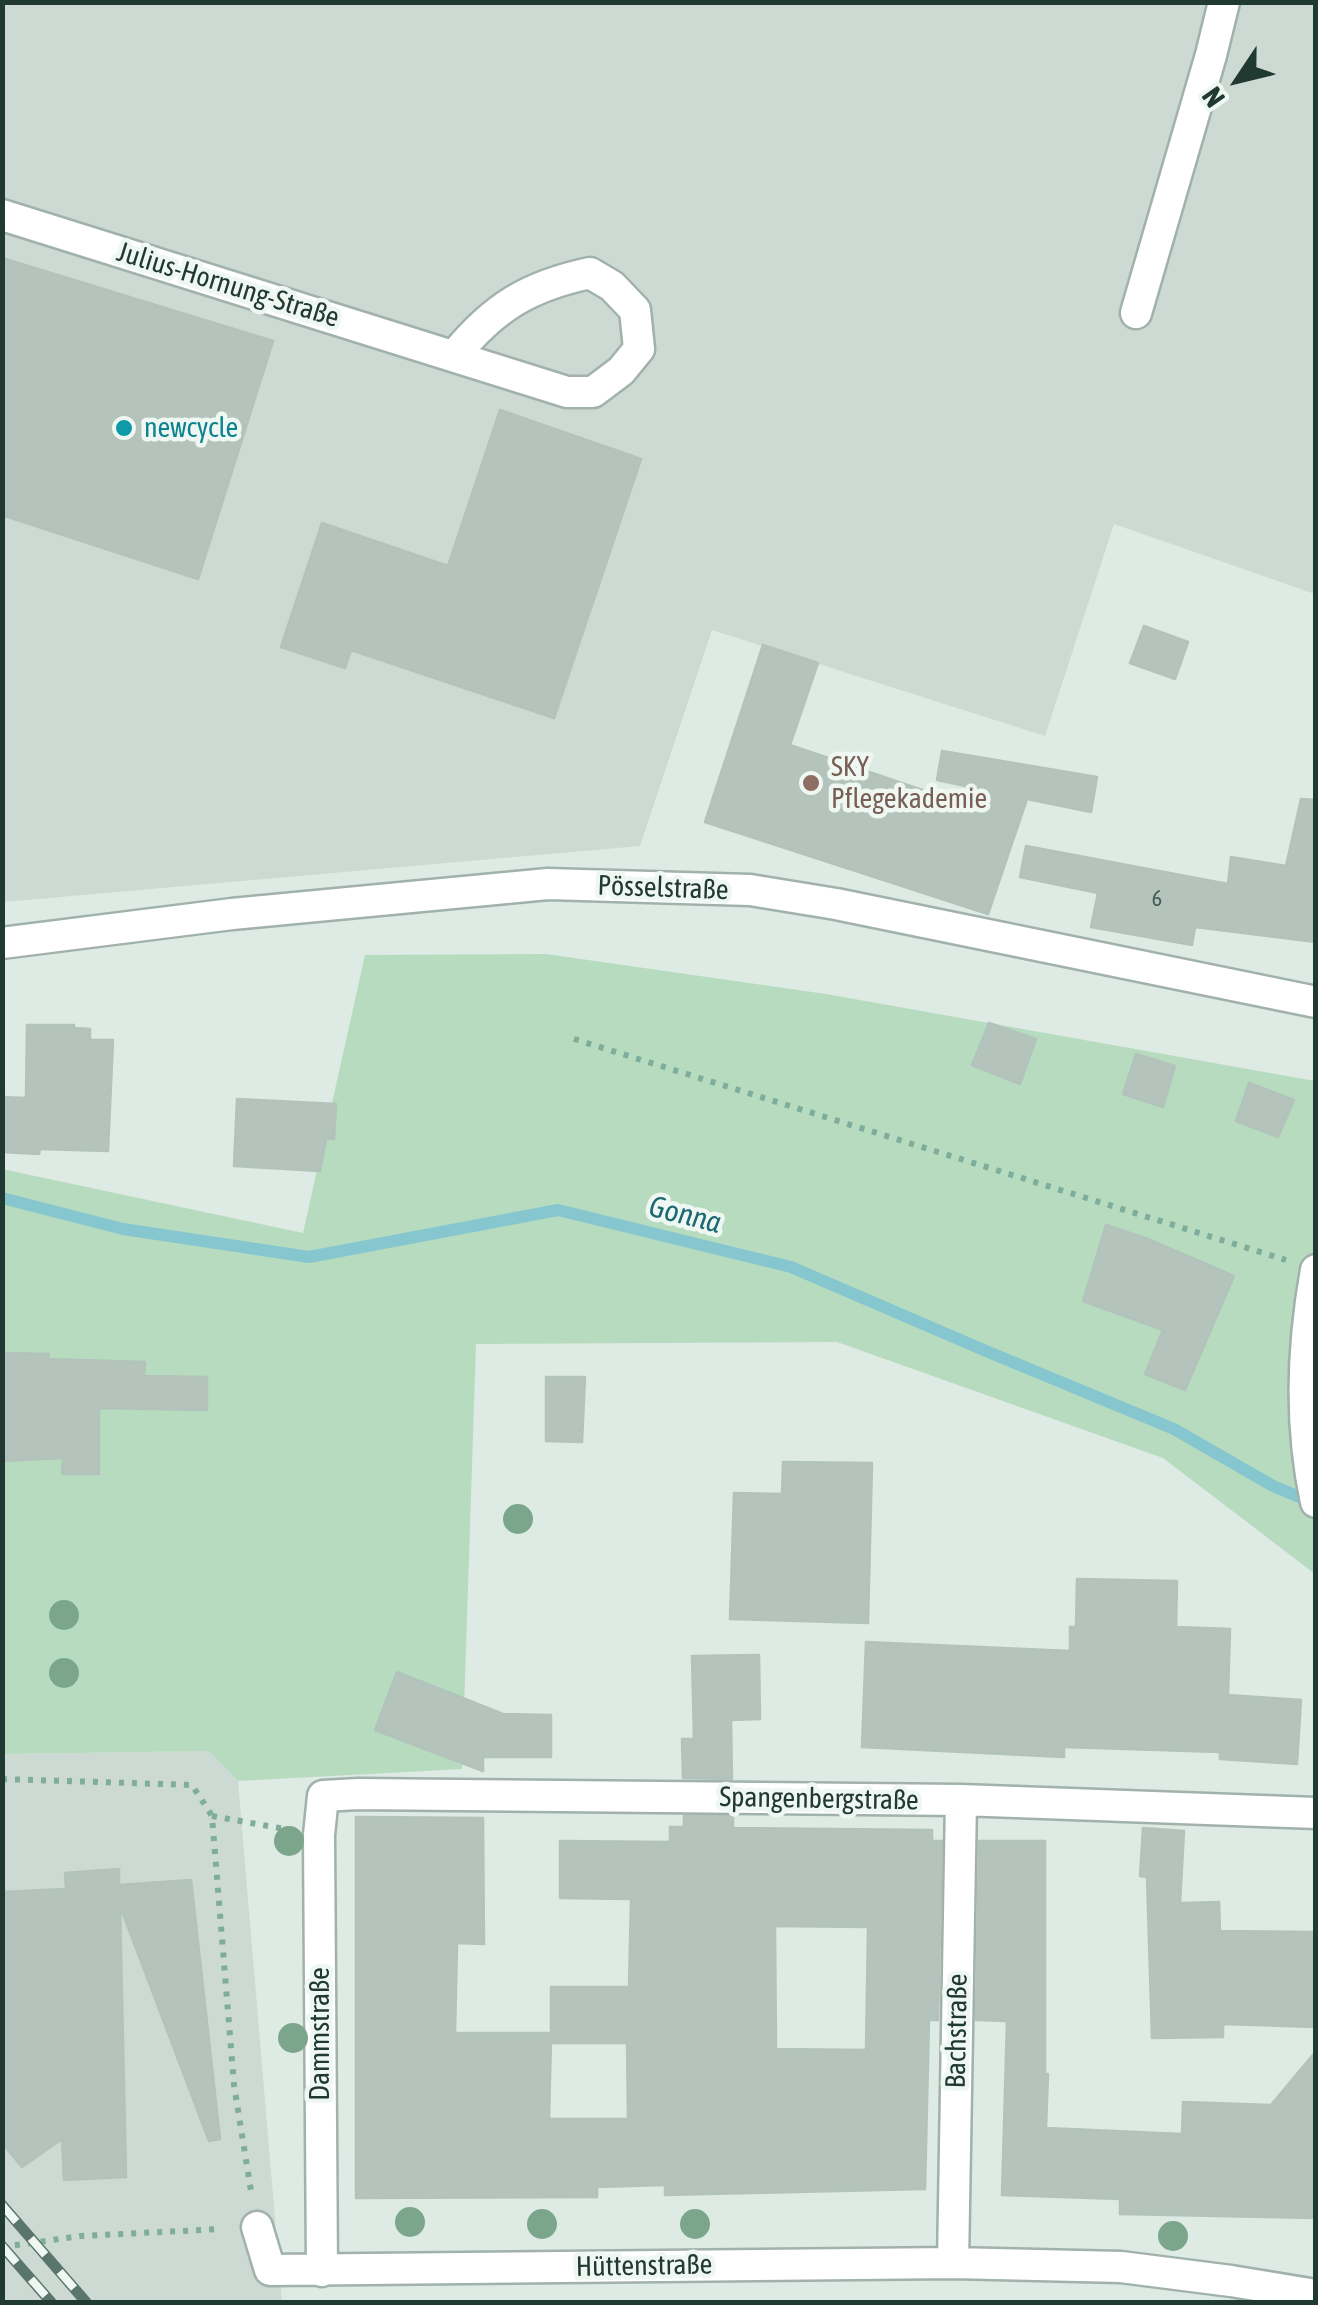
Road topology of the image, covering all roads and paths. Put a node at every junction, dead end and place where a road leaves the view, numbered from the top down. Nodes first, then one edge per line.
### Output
1 (1224, 2) edge
2 (2, 215) edge
3 (1136, 313) dead end
4 (454, 355) junction
5 (2, 944) edge
6 (1316, 1002) edge
7 (574, 1039) dead end
8 (1306, 1266) edge
9 (1313, 1491) edge
10 (2, 1779) edge
11 (323, 1796) joint
12 (961, 1800) junction
13 (1316, 1813) edge
14 (212, 1816) junction
15 (319, 1835) junction
16 (256, 2227) junction
17 (2, 2247) edge
18 (953, 2263) junction
19 (322, 2271) junction
20 (1316, 2296) edge

1 - 3 street
2 - 4 street, Julius-Hornung-Straße
4 - 4 street, Julius-Hornung-Straße
5 - 6 street, Pösselstraße
7 - 8 path
8 - 9 street
10 - 14 path
11 - 12 street, Spangenbergstraße
11 - 15 street, Dammstraße
12 - 13 street, Spangenbergstraße
12 - 18 street, Bachstraße
14 - 15 path
14 - 16 path
15 - 19 street, Dammstraße
16 - 17 path
16 - 19 street, Hüttenstraße
18 - 19 street, Hüttenstraße
18 - 20 street, Hüttenstraße

